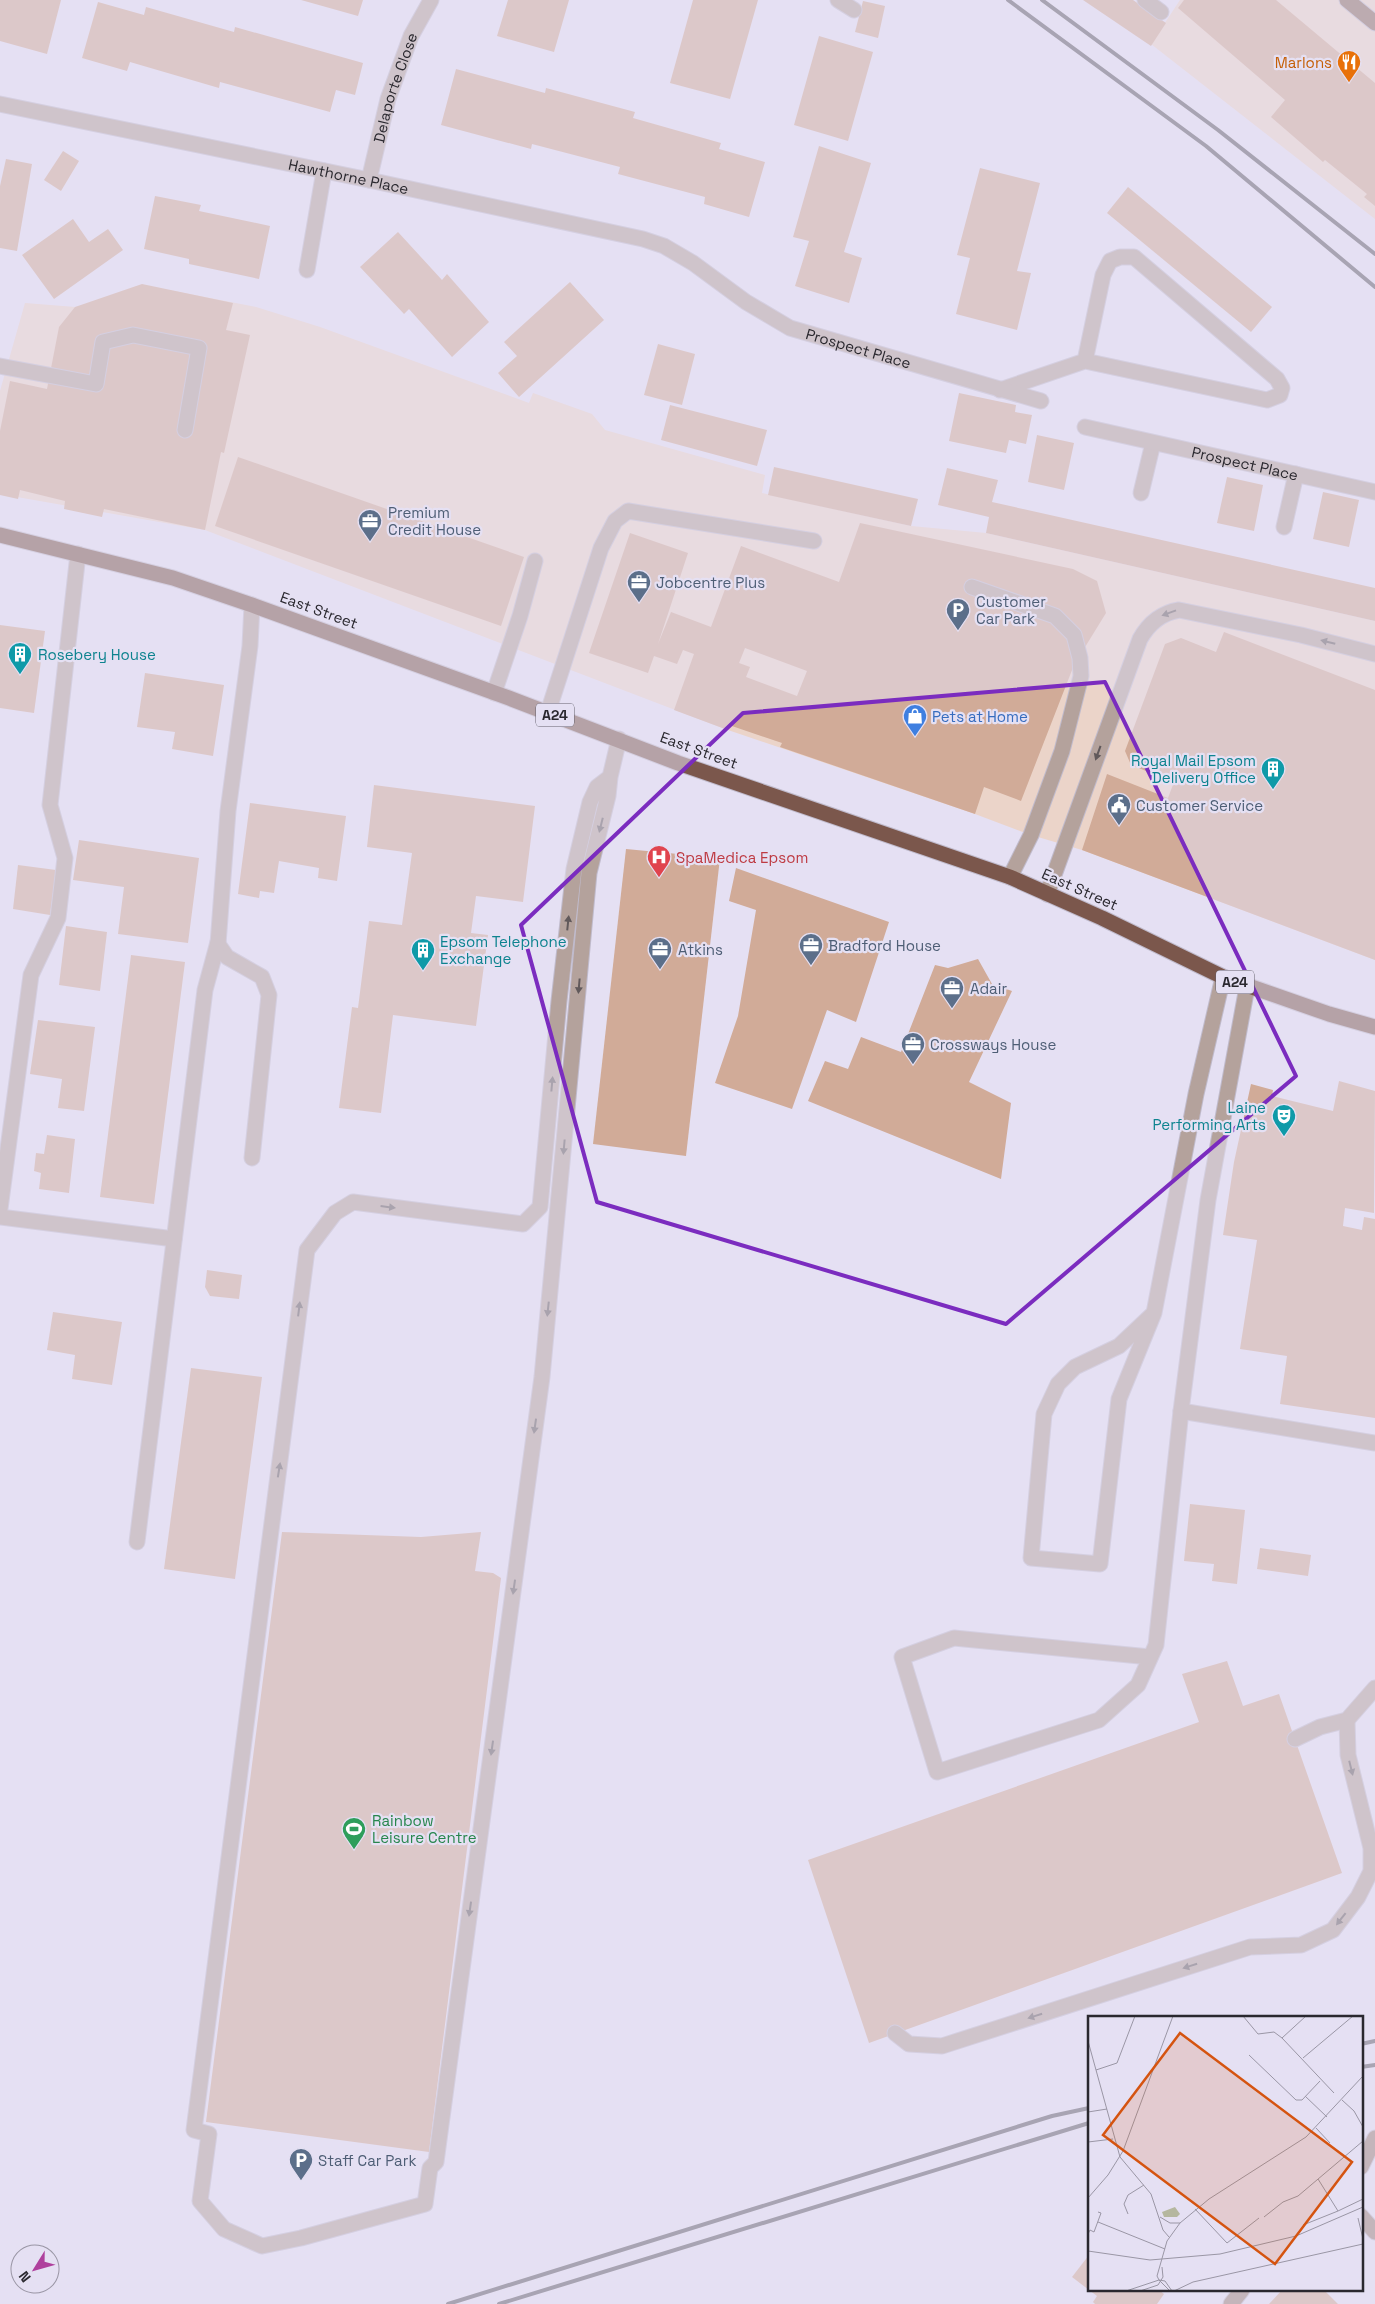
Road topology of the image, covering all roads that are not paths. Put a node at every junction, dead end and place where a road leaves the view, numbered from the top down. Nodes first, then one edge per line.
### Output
1 (431, 0) edge
2 (838, 0) edge
3 (1145, 0) edge
4 (1347, 0) edge
5 (854, 10) dead end
6 (1161, 12) dead end
7 (1375, 23) edge
8 (0, 104) edge
9 (324, 171) junction
10 (369, 180) junction
11 (693, 263) joint
12 (307, 270) dead end
13 (1085, 361) junction
14 (0, 366) edge
15 (1000, 390) junction
16 (1041, 401) dead end
17 (1085, 427) dead end
18 (185, 430) dead end
19 (1153, 443) junction
20 (1296, 474) junction
21 (1375, 492) edge
22 (1141, 493) dead end
23 (1284, 527) dead end
24 (0, 535) edge
25 (814, 541) dead end
26 (78, 554) junction
27 (535, 560) dead end
28 (972, 587) dead end
29 (252, 605) junction
30 (1375, 654) edge
31 (494, 693) junction
32 (548, 712) junction
33 (619, 739) junction
34 (610, 777) junction
35 (1010, 877) junction
36 (1048, 894) junction
37 (218, 942) junction
38 (1223, 977) junction
39 (1247, 987) junction
40 (1375, 1027) edge
41 (252, 1158) dead end
42 (0, 1209) edge
43 (0, 1216) edge
44 (174, 1240) junction
45 (1154, 1313) junction
46 (1181, 1411) junction
47 (1375, 1443) edge
48 (137, 1542) dead end
49 (1150, 1657) junction
50 (1375, 1688) edge
51 (1347, 1720) junction
52 (1295, 1739) dead end
53 (895, 2033) dead end
54 (1375, 2138) edge
55 (1362, 2165) edge
56 (1362, 2217) edge
57 (1375, 2232) edge
58 (1240, 2292) edge
59 (1231, 2304) edge

1 - 10 street, Delaporte Close
2 - 5 street
3 - 6 street
4 - 7 main road
8 - 9 street, Hawthorne Place
9 - 10 street, Hawthorne Place
9 - 12 street
10 - 11 street, Hawthorne Place
11 - 15 street, Prospect Place
13 - 13 street
13 - 15 street
14 - 18 street
15 - 16 street, Prospect Place
17 - 19 street, Prospect Place
19 - 20 street, Prospect Place
19 - 22 street
20 - 21 street, Prospect Place
20 - 23 street
24 - 26 highway, East Street / A24
25 - 32 street
26 - 29 highway, East Street / A24
26 - 42 street
27 - 31 street
28 - 35 street
29 - 31 highway, East Street / A24
29 - 37 street
30 -> 36 street
31 - 32 highway, East Street / A24
32 - 33 highway, East Street / A24
33 - 34 street
33 - 35 highway, East Street / A24
34 -> 34 street
35 - 36 highway, East Street / A24
36 - 38 highway, East Street / A24
37 - 41 street
37 - 44 street
38 - 39 highway, East Street / A24
38 - 45 street
39 - 40 highway, East Street / A24
39 - 46 street
43 - 44 street
44 - 48 street
45 - 45 street
46 - 47 street
46 - 49 street
49 - 49 street
50 - 51 street
51 - 52 street
51 -> 53 street
54 - 55 main road
56 - 57 main road
58 - 59 main road

